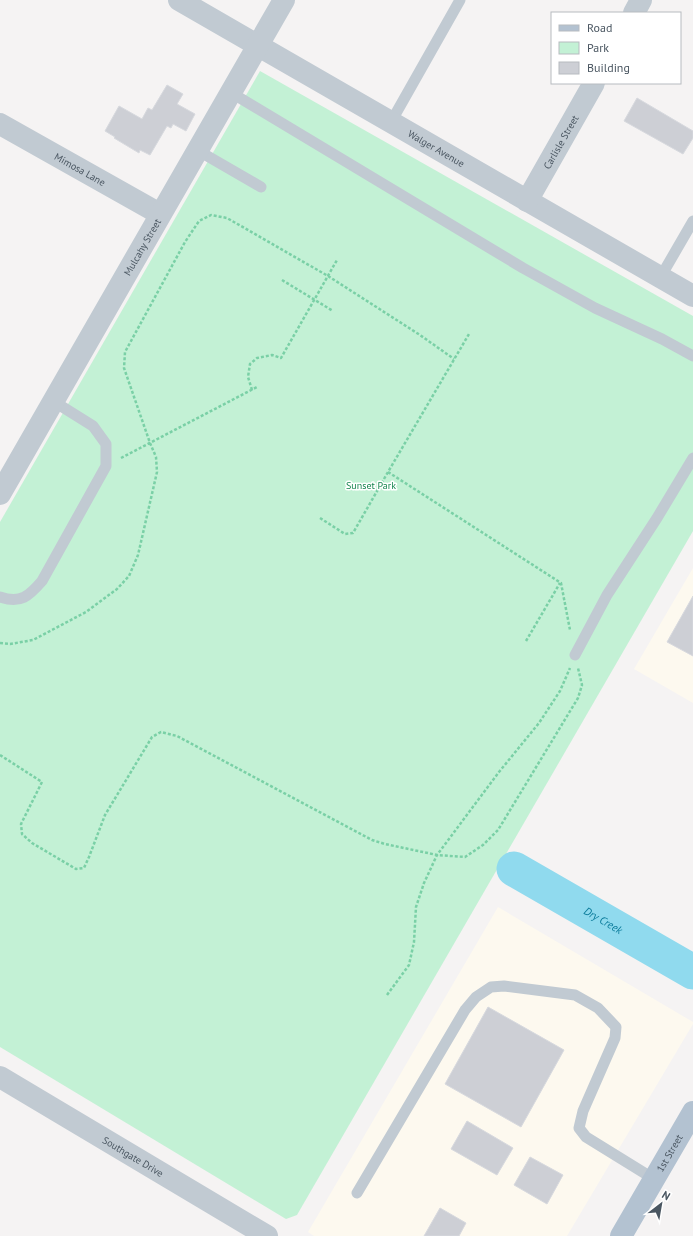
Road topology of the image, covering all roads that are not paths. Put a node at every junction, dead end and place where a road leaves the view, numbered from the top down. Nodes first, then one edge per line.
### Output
1 (179, 0) edge
2 (284, 0) edge
3 (460, 0) edge
4 (641, 0) edge
5 (635, 12) edge
6 (258, 46) junction
7 (593, 84) edge
8 (230, 92) junction
9 (390, 122) junction
10 (0, 124) edge
11 (197, 150) junction
12 (261, 187) dead end
13 (527, 201) junction
14 (160, 214) junction
15 (693, 221) edge
16 (660, 278) junction
17 (693, 296) edge
18 (693, 356) edge
19 (53, 401) junction
20 (693, 458) edge
21 (2, 484) edge
22 (0, 597) edge
23 (575, 655) road end
24 (0, 1077) edge
25 (693, 1112) edge
26 (654, 1179) junction
27 (357, 1193) dead end
28 (267, 1236) edge
29 (621, 1236) edge

1 - 6 street, Walger Avenue
2 - 6 street, Mulcahy Street
3 - 9 lane
4 - 5 street
6 - 8 street, Mulcahy Street
6 - 9 street, Walger Avenue
7 - 13 street, Carlisle Street
8 - 11 street, Mulcahy Street
8 - 18 lane
9 - 13 street, Walger Avenue
10 - 14 street, Mimosa Lane
11 - 12 lane
11 - 14 street, Mulcahy Street
13 - 16 street, Walger Avenue
14 - 19 street, Mulcahy Street
15 - 16 lane
16 - 17 street, Walger Avenue
19 - 21 street, Mulcahy Street
19 - 22 lane
20 - 23 lane
24 - 28 street, Southgate Drive
25 - 26 main road, 1st Street
26 - 27 lane
26 - 29 main road, 1st Street

